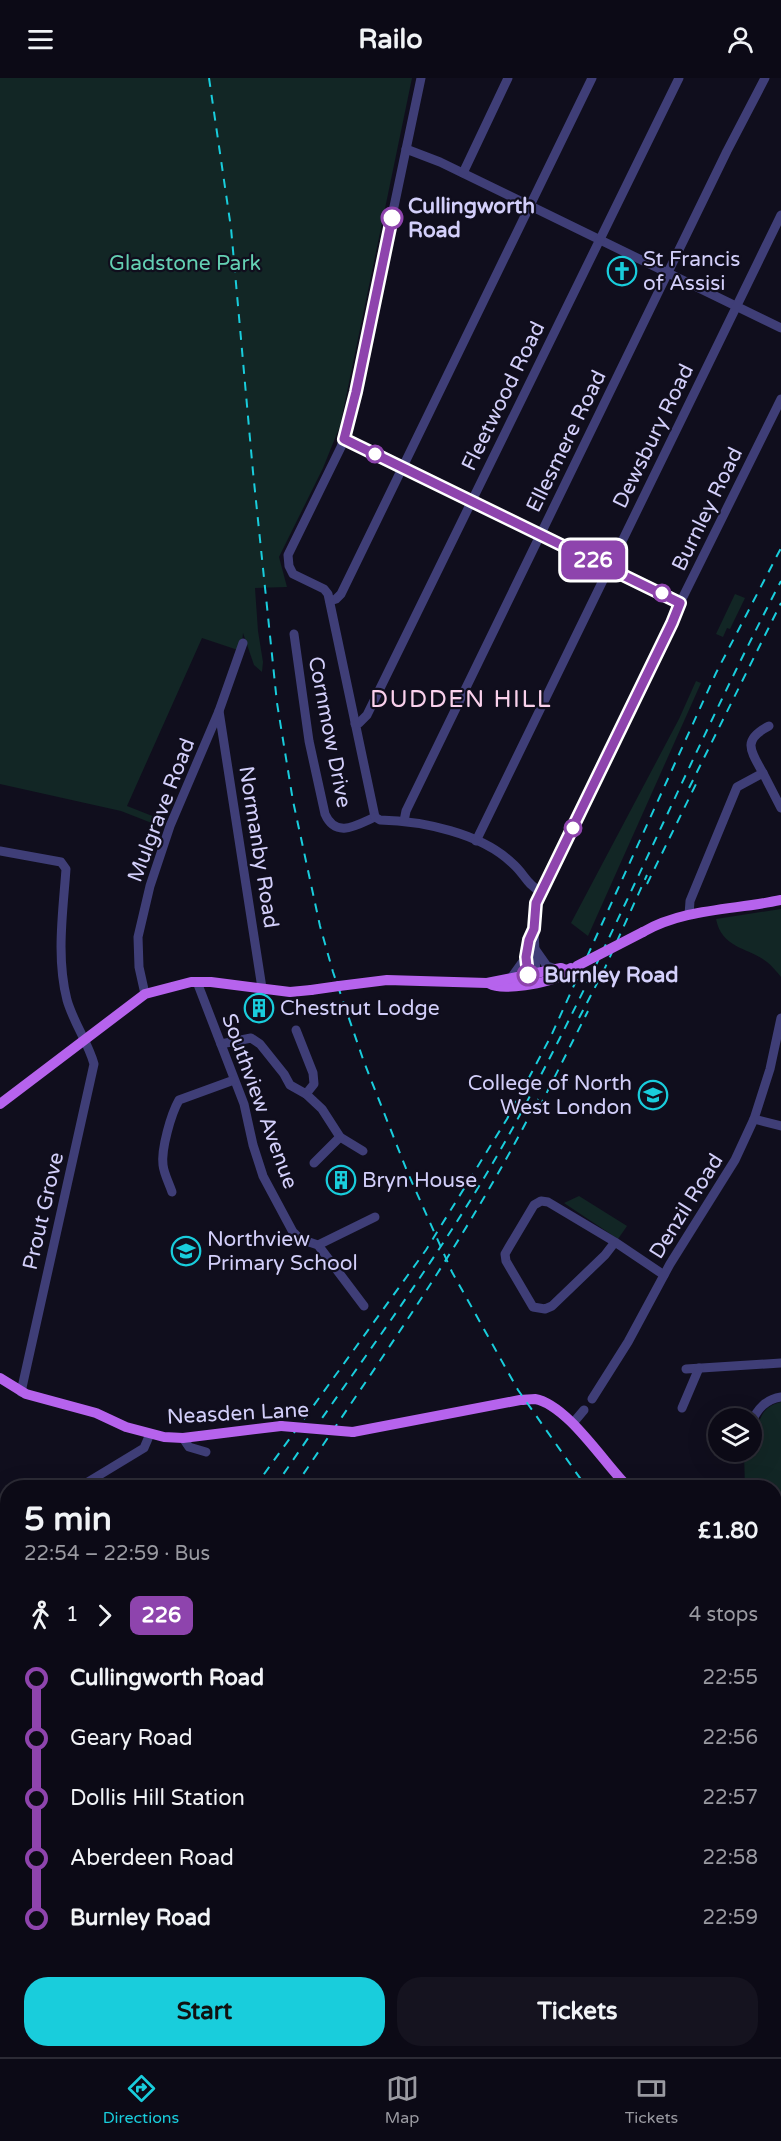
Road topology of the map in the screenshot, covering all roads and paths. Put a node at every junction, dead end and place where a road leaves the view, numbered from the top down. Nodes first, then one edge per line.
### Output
1 (421, 78) edge
2 (508, 78) edge
3 (592, 78) edge
4 (679, 78) edge
5 (765, 78) edge
6 (406, 149) junction
7 (464, 173) junction
8 (531, 206) junction
9 (781, 214) edge
10 (599, 239) junction
11 (668, 272) junction
12 (737, 306) junction
13 (781, 328) edge
14 (781, 399) edge
15 (344, 439) junction
16 (403, 467) junction
17 (472, 501) junction
18 (541, 535) junction
19 (609, 568) junction
20 (330, 600) junction
21 (680, 603) junction
22 (294, 634) dead end
23 (243, 643) dead end
24 (219, 711) junction
25 (355, 724) junction
26 (769, 726) dead end
27 (763, 773) junction
28 (781, 808) edge
29 (375, 817) junction
30 (404, 821) junction
31 (476, 841) junction
32 (0, 851) edge
33 (541, 892) junction
34 (781, 900) edge
35 (689, 915) junction
36 (534, 929) junction
37 (535, 949) junction
38 (526, 957) junction
39 (566, 968) junction
40 (533, 976) junction
41 (511, 978) junction
42 (197, 982) junction
43 (487, 983) junction
44 (262, 988) junction
45 (145, 994) junction
46 (781, 1018) edge
47 (296, 1030) dead end
48 (83, 1040) junction
49 (221, 1044) junction
50 (234, 1080) junction
51 (306, 1094) junction
52 (1, 1100) edge
53 (754, 1119) junction
54 (781, 1126) edge
55 (340, 1137) junction
56 (363, 1151) dead end
57 (314, 1163) dead end
58 (172, 1192) dead end
59 (375, 1217) dead end
60 (615, 1242) junction
61 (318, 1245) junction
62 (664, 1275) junction
63 (364, 1306) dead end
64 (781, 1363) edge
65 (699, 1368) junction
66 (686, 1369) dead end
67 (0, 1378) edge
68 (21, 1392) junction
69 (781, 1397) edge
70 (592, 1400) dead end
71 (682, 1408) dead end
72 (760, 1408) edge
73 (584, 1410) dead end
74 (573, 1423) junction
75 (150, 1434) junction
76 (183, 1438) junction
77 (206, 1452) dead end
78 (91, 1480) edge
79 (622, 1480) edge

1 - 6 street
2 - 7 street
3 - 8 street
4 - 10 street, Fleetwood Road
5 - 11 street, Ellesmere Road
6 - 7 street
6 - 15 street
7 - 8 street
8 - 10 street
8 - 16 street
9 - 12 street, Dewsbury Road
10 - 11 street
10 - 17 street, Fleetwood Road
11 - 12 street
11 - 18 street, Ellesmere Road
12 - 13 street
12 - 19 street, Dewsbury Road
14 - 21 street, Burnley Road
15 - 16 street
15 - 20 street
16 - 17 street
16 - 20 street
17 - 18 street
17 - 25 street, Fleetwood Road
18 - 19 street
18 - 30 street, Ellesmere Road
19 - 21 street
19 - 31 street, Dewsbury Road
20 - 25 street
21 - 33 street, Burnley Road
22 - 29 street, Cornmow Drive
23 - 24 street, Mulgrave Road
24 - 44 street, Normanby Road
24 - 45 street, Mulgrave Road
25 - 29 street
26 - 27 street
27 - 28 street
27 - 35 street
29 - 30 street
30 - 31 street
31 - 33 street
32 - 48 street, Prout Grove
33 - 36 street, Burnley Road
34 - 35 main road
35 - 39 main road, bridge
36 - 37 street, Burnley Road
36 - 38 street, Burnley Road
37 - 39 street
37 - 40 street, Burnley Road
38 - 40 street, Burnley Road
38 - 41 street, Burnley Road
39 - 40 main road
40 - 41 main road
40 - 43 main road
41 - 43 main road
42 - 44 main road
42 - 45 main road
42 - 49 street, Southview Avenue
43 - 44 main road, bridge
45 - 48 main road
46 - 53 street, Denzil Road
47 - 51 street
48 - 52 main road
48 - 68 street, Prout Grove
49 - 50 street, Southview Avenue
49 - 51 street
50 - 58 street
50 - 61 street, Southview Avenue
51 - 55 street
53 - 54 street
53 - 62 street, Denzil Road
55 - 56 street
55 - 57 street
59 - 61 street
60 - 60 street
60 - 62 street
61 - 63 street, Southview Avenue
62 - 70 street, Denzil Road
64 - 65 street
65 - 66 street
65 - 71 street
67 - 68 main road, Neasden Lane
68 - 75 main road, Neasden Lane
69 - 72 street
73 - 74 street
74 - 76 main road, Neasden Lane, bridge
74 - 79 main road, Neasden Lane
75 - 76 main road, Neasden Lane
75 - 78 street
76 - 77 street

